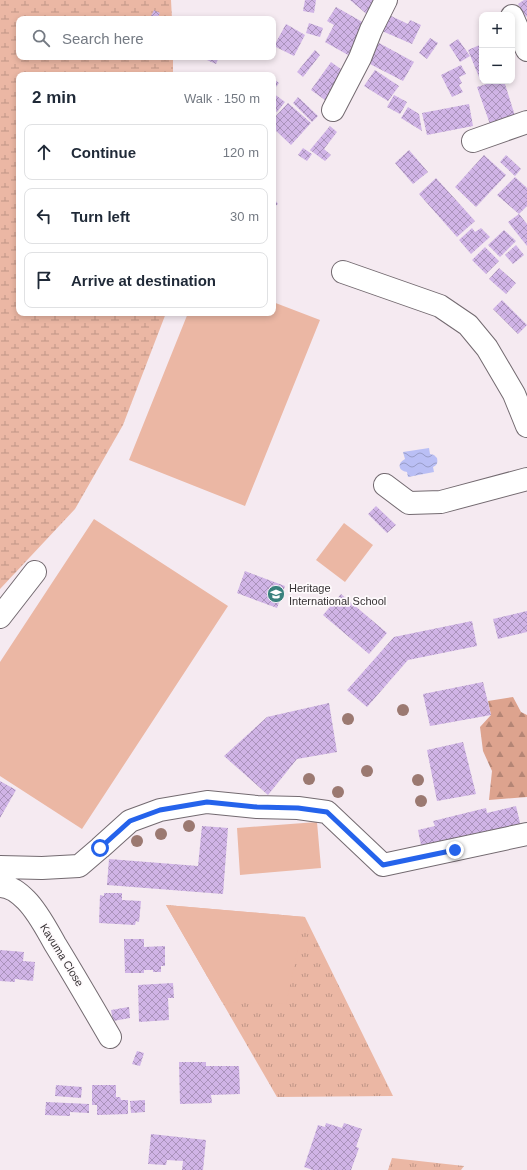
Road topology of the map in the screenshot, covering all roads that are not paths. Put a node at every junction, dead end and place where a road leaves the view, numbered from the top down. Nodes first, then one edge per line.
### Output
1 (386, 0) edge
2 (505, 0) edge
3 (511, 12) edge
4 (515, 22) edge
5 (527, 50) edge
6 (332, 110) dead end
7 (527, 122) edge
8 (473, 141) dead end
9 (343, 272) dead end
10 (527, 426) edge
11 (527, 479) edge
12 (385, 485) dead end
13 (35, 572) dead end
14 (0, 618) edge
15 (527, 834) edge
16 (0, 867) edge
17 (0, 886) edge
18 (110, 1037) dead end

1 - 6 street
2 - 3 street
4 - 5 street
7 - 8 street
9 - 10 street
11 - 12 street
13 - 14 street
15 - 16 street
17 - 18 street, Kavuma Close

